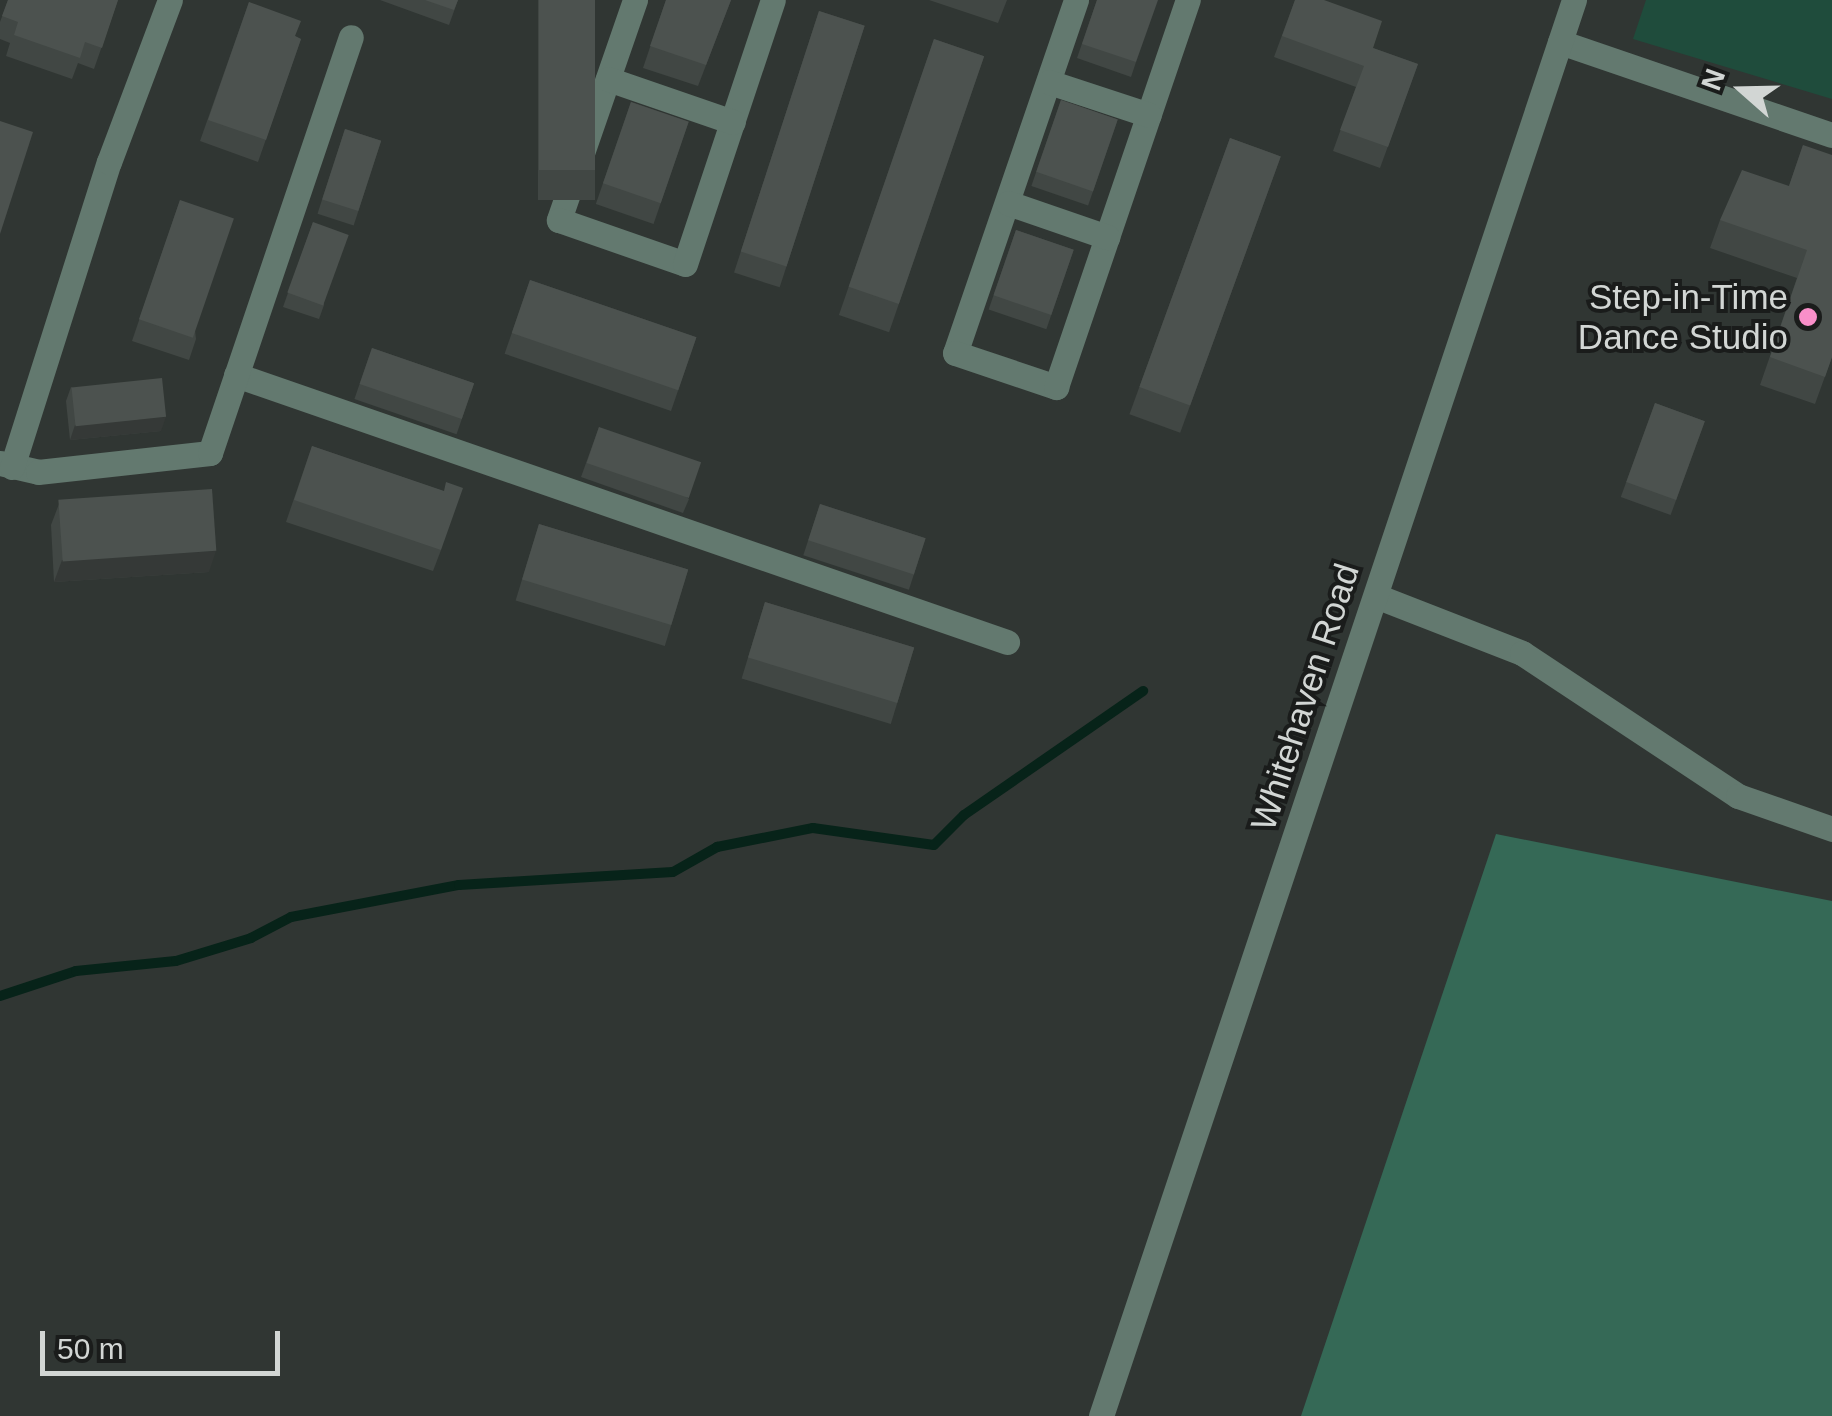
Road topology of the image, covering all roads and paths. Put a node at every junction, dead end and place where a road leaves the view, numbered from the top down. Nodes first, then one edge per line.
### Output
1 (170, 0) edge
2 (635, 0) edge
3 (773, 0) edge
4 (1076, 0) edge
5 (1188, 0) edge
6 (1572, 1) edge
7 (351, 36) dead end
8 (1560, 42) junction
9 (608, 78) junction
10 (1048, 82) junction
11 (1148, 115) junction
12 (733, 122) junction
13 (1832, 135) edge
14 (1008, 203) junction
15 (1107, 237) junction
16 (236, 375) junction
17 (6, 465) edge
18 (1376, 596) junction
19 (1007, 642) dead end
20 (1832, 829) edge
21 (1101, 1416) edge

1 - 17 street
2 - 9 street
3 - 12 street
4 - 10 street
5 - 11 street
6 - 8 street, Whitehaven Road
7 - 16 street
8 - 13 street
8 - 18 street, Whitehaven Road
9 - 12 street
9 - 12 street
10 - 11 street
10 - 14 street
11 - 15 street
14 - 15 street
14 - 15 street
16 - 17 street
16 - 19 street
18 - 20 street
18 - 21 street, Whitehaven Road

